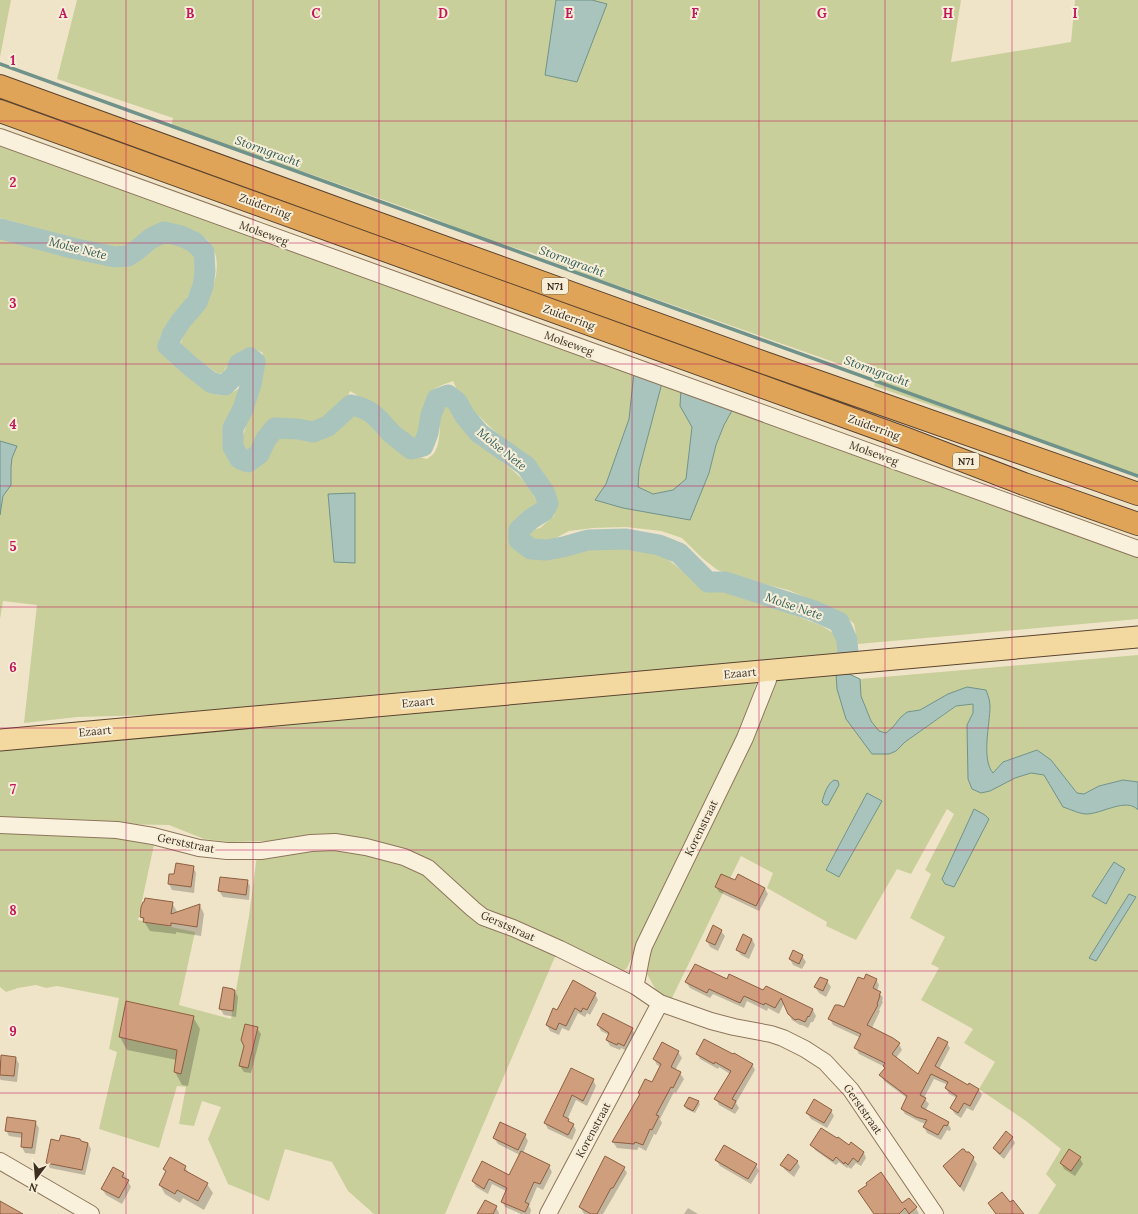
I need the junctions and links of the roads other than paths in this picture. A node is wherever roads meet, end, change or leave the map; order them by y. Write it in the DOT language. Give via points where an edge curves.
graph roads {
  1 [pos="0,86"];
  2 [pos="0,111"];
  3 [pos="0,137"];
  4 [pos="1138,494"];
  5 [pos="1138,524"];
  6 [pos="1138,549"];
  7 [pos="1138,637"];
  8 [pos="768,671"];
  9 [pos="0,740"];
  10 [pos="0,825"];
  11 [pos="634,986"];
  12 [pos="660,1003"];
  13 [pos="0,1160"];
  14 [pos="91,1214"];
  15 [pos="548,1214"];
  16 [pos="935,1214"];
  1 -- 4 [label="highway, Zuiderring / N71" via="808,378"];
  2 -- 5 [label="highway, Zuiderring / N71"];
  3 -- 6 [label="street, Molseweg"];
  7 -- 8 [label="main road, Ezaart"];
  8 -- 9 [label="main road, Ezaart"];
  8 -- 11 [label="street, Korenstraat" via="768,680 745,738 644,946"];
  10 -- 11 [label="street, Gerststraat" via="117,830 199,848 227,851 261,851 323,842 366,847 404,857 428,868 484,917 560,949"];
  11 -- 12 [label="street, Gerststraat"];
  12 -- 15 [label="street, Korenstraat"];
  12 -- 16 [label="street, Gerststraat" via="711,1021 783,1038 825,1062 851,1090"];
  13 -- 14 [label="street"];
}
